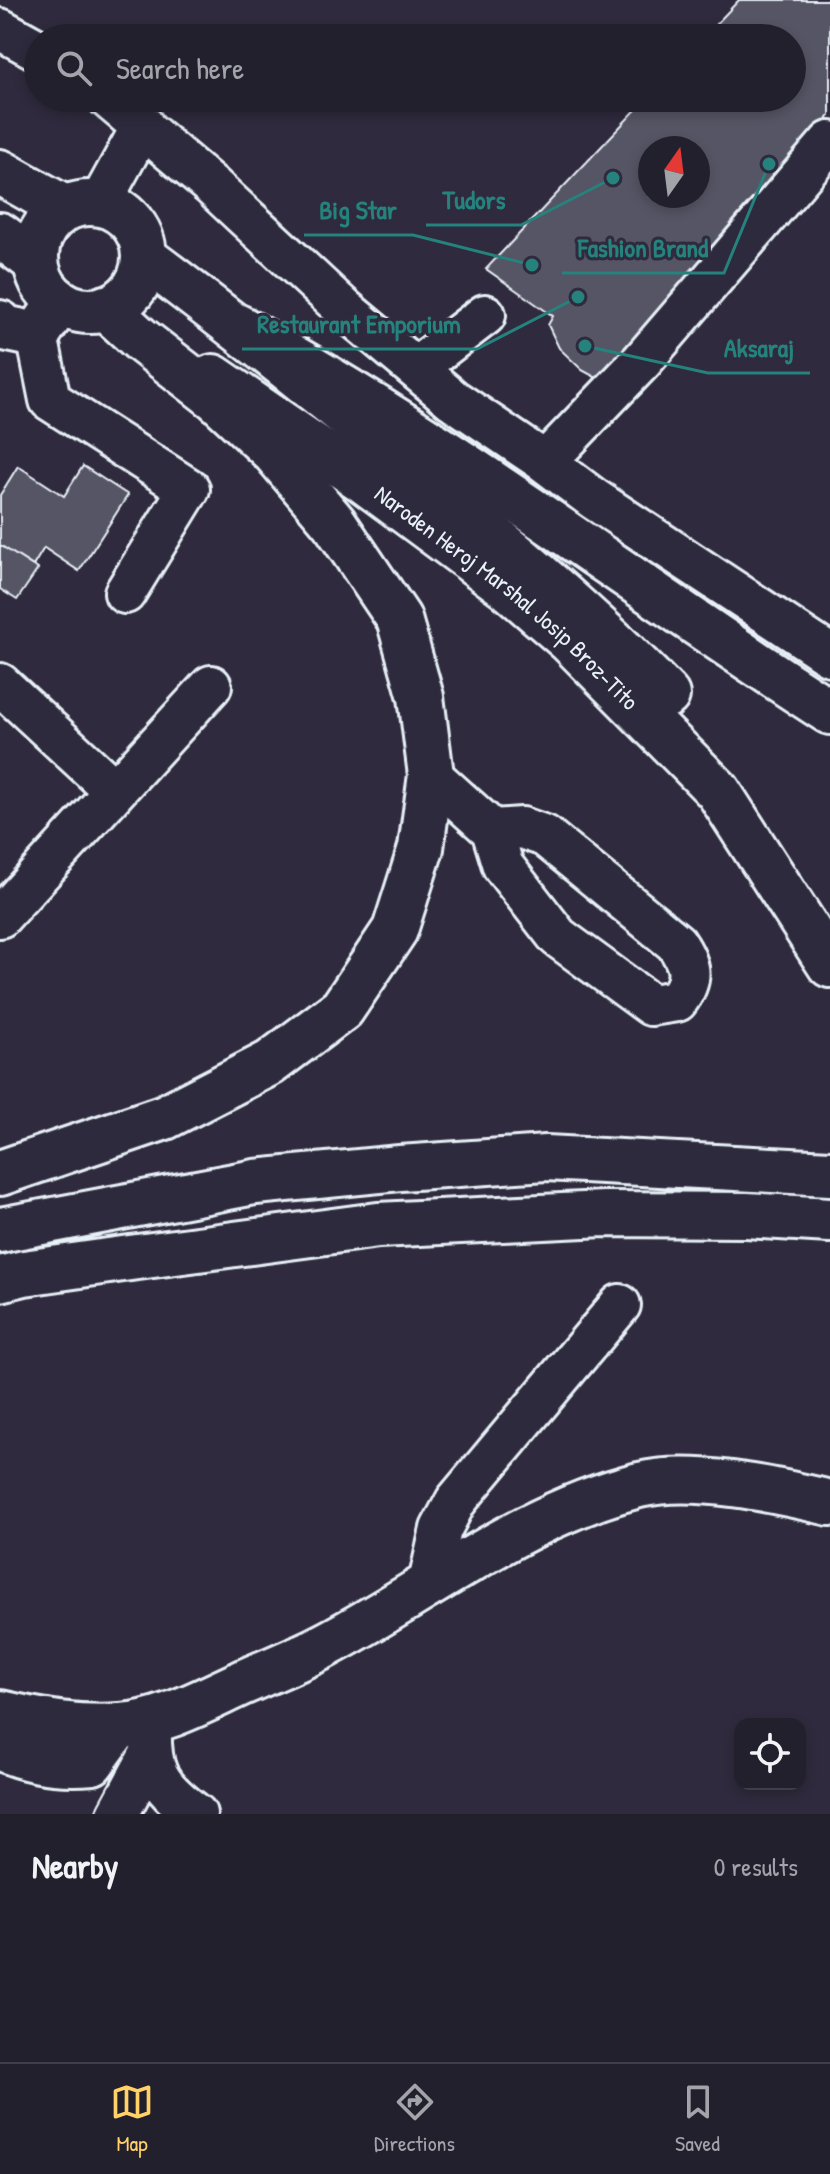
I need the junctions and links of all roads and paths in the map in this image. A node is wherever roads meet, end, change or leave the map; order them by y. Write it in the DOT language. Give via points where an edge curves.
graph roads {
  1 [pos="0,29"];
  2 [pos="24,42"];
  3 [pos="126,112"];
  4 [pos="143,125"];
  5 [pos="830,142"];
  6 [pos="0,172"];
  7 [pos="82,206"];
  8 [pos="0,235"];
  9 [pos="145,258"];
  10 [pos="36,262"];
  11 [pos="106,308"];
  12 [pos="485,315"];
  13 [pos="32,320"];
  14 [pos="238,327"];
  15 [pos="416,368"];
  16 [pos="562,451"];
  17 [pos="125,593"];
  18 [pos="830,655"];
  19 [pos="0,684"];
  20 [pos="211,686"];
  21 [pos="830,712"];
  22 [pos="431,775"];
  23 [pos="115,791"];
  24 [pos="492,830"];
  25 [pos="0,917"];
  26 [pos="830,948"];
  27 [pos="830,965"];
  28 [pos="0,1173"];
  29 [pos="830,1173"];
  30 [pos="830,1220"];
  31 [pos="0,1230"];
  32 [pos="0,1279"];
  33 [pos="620,1305"];
  34 [pos="830,1503"];
  35 [pos="429,1583"];
  36 [pos="0,1713"];
  37 [pos="141,1734"];
  38 [pos="0,1750"];
  39 [pos="118,1814"];
  40 [pos="196,1814"];
  1 -- 2 [label="street"];
  3 -- 4 [label="street"];
  4 -- 7 [label="street"];
  4 -- 15 [label="street"];
  5 -- 16 [label="street"];
  6 -- 7 [label="main road"];
  7 -- 9 [label="main road" via="115,208 128,217"];
  7 -- 10 [label="main road" via="52,218 42,231"];
  8 -- 10 [label="main road"];
  9 -- 11 [label="main road" via="138,284"];
  9 -- 14 [label="main road, Naroden Heroj Marshal Josip Broz-Tito"];
  10 -- 13 [label="main road" via="48,291"];
  11 -- 13 [label="main road, Naroden Heroj Marshal Josip Broz-Tito"];
  11 -- 22 [label="main road" via="275,453 335,524 399,619 421,697"];
  11 -- 27 [label="main road, Naroden Heroj Marshal Josip Broz-Tito" via="363,480 509,588 569,640 718,791"];
  12 -- 15 [label="street"];
  13 -- 17 [label="street" via="50,400 189,489"];
  14 -- 21 [label="main road" via="304,363 502,491"];
  14 -- 26 [label="main road, Naroden Heroj Marshal Josip Broz-Tito" via="615,641 739,780"];
  15 -- 16 [label="street" via="452,399"];
  16 -- 18 [label="street" via="594,499"];
  19 -- 23 [label="street"];
  20 -- 23 [label="street"];
  22 -- 24 [label="street"];
  22 -- 28 [label="main road" via="421,848 395,930 342,1009 270,1063 165,1117"];
  23 -- 25 [label="street"];
  24 -- 24 [label="street" via="503,866 558,937 651,1005 677,1001 687,989 688,962 676,943 545,836 522,828"];
  29 -- 31 [label="main road" via="546,1158 400,1168 255,1182"];
  30 -- 32 [label="main road" via="604,1214 378,1225"];
  33 -- 35 [label="street" via="456,1501 441,1529"];
  34 -- 35 [label="main road" via="705,1481 641,1485 530,1527"];
  35 -- 37 [label="main road" via="321,1647"];
  36 -- 37 [label="main road" via="51,1725"];
  37 -- 38 [label="street" via="93,1764 61,1767"];
  37 -- 39 [label="street"];
  37 -- 40 [label="street" via="156,1775"];
}
